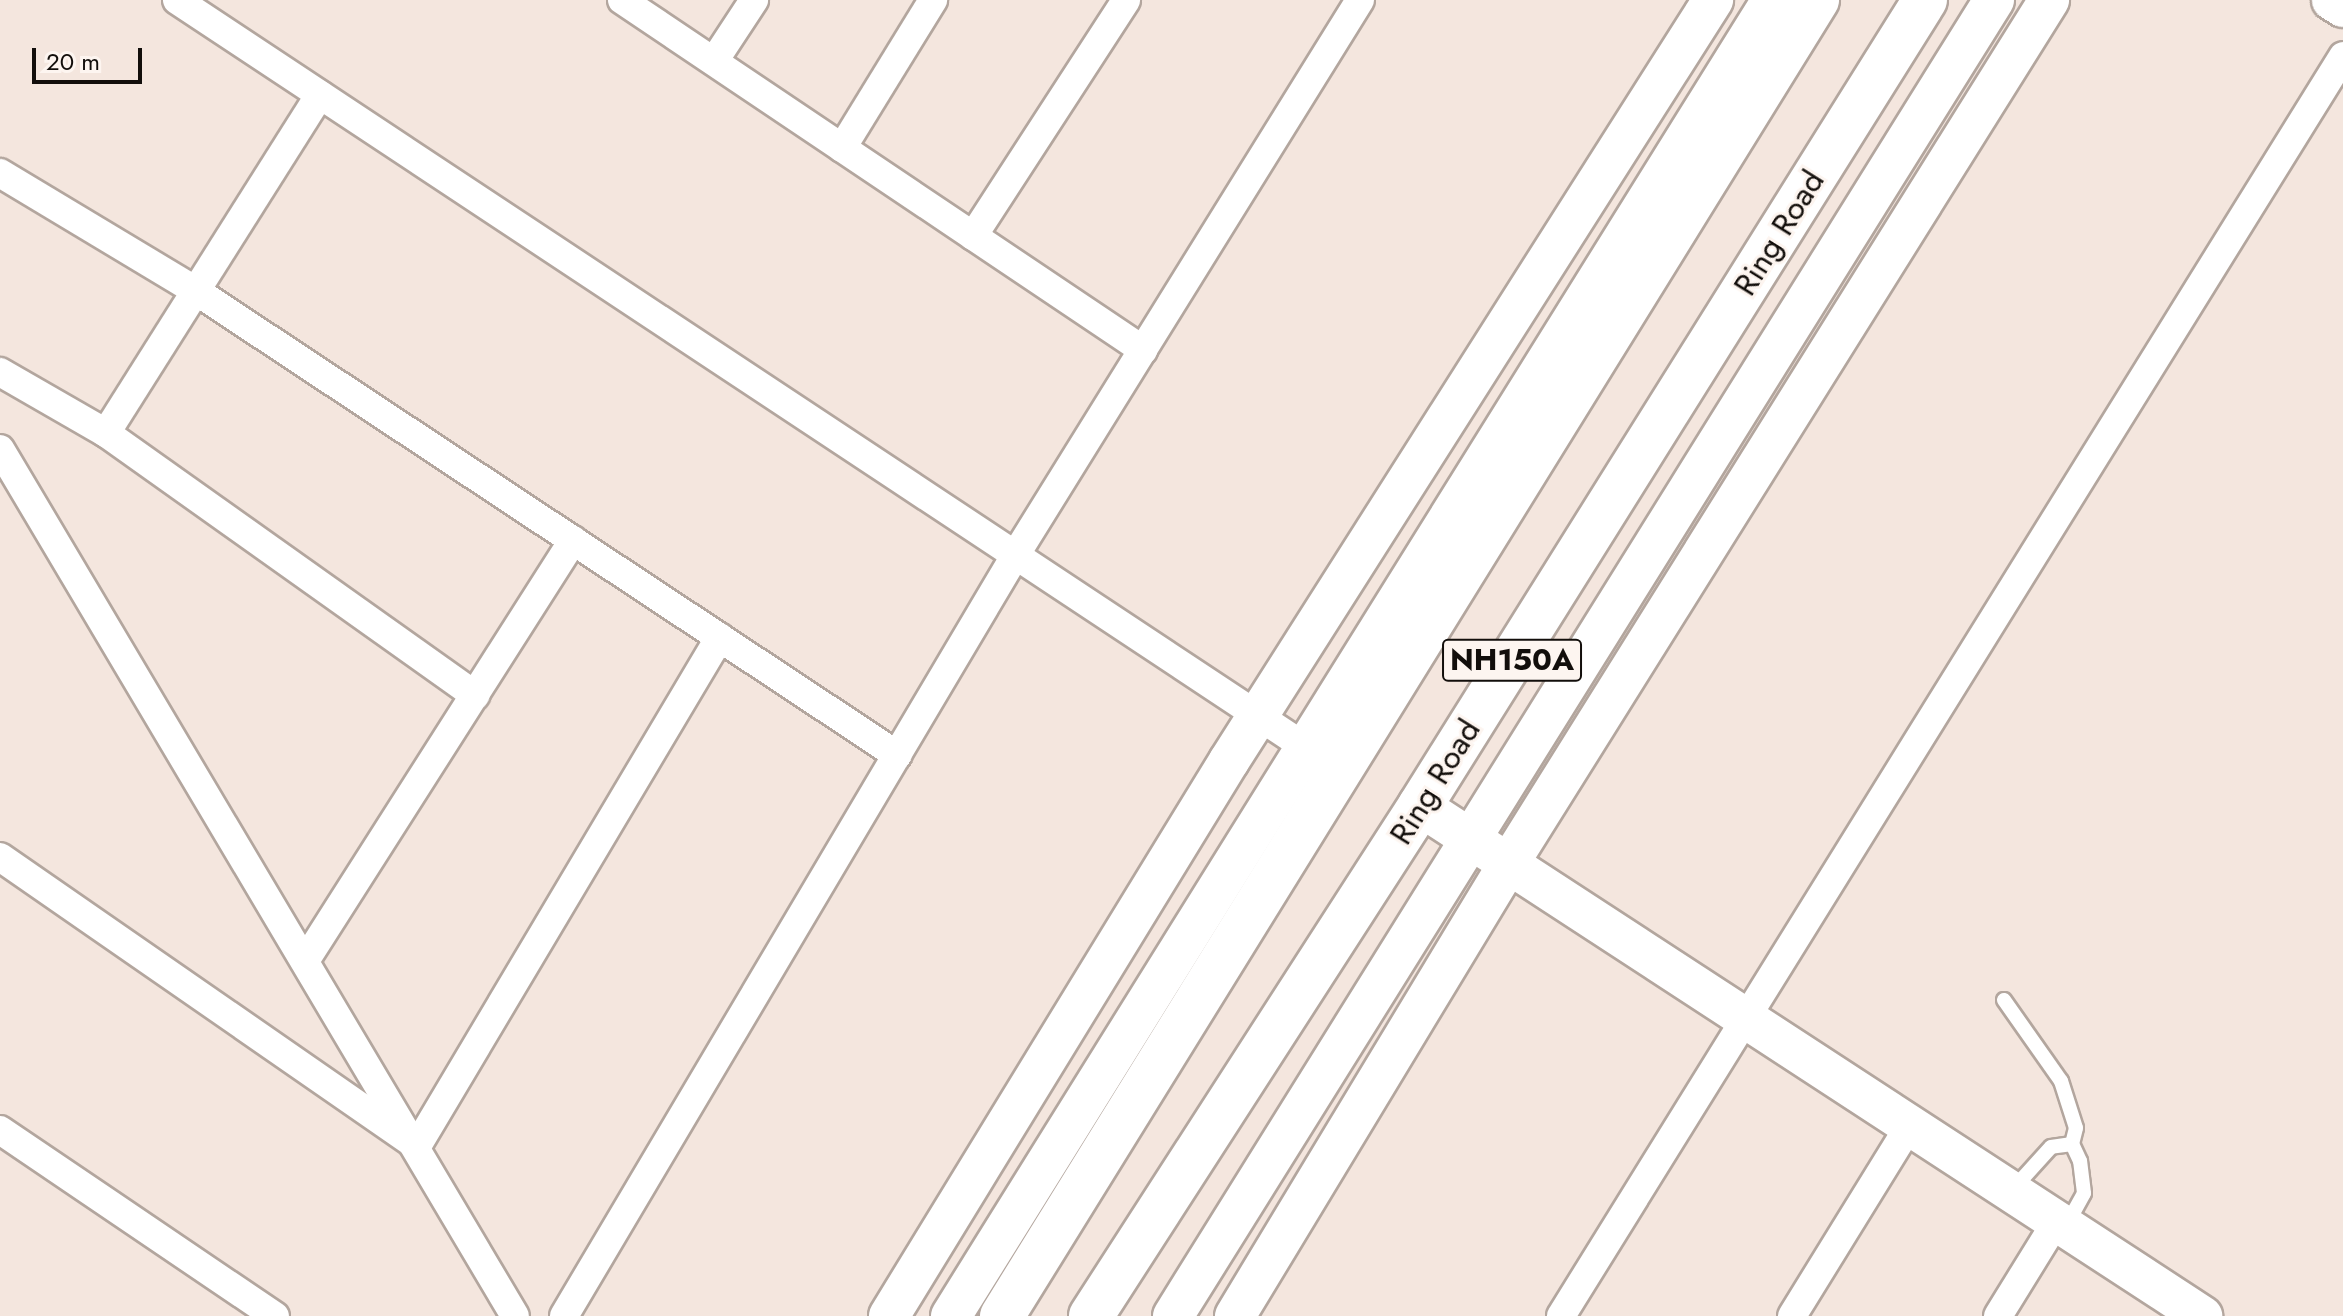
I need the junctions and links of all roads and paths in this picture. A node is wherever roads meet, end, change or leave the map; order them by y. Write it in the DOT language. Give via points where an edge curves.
graph roads {
  1 [pos="622,0"];
  2 [pos="754,0"];
  3 [pos="933,0"];
  4 [pos="1126,0"];
  5 [pos="1360,0"];
  6 [pos="1713,0"];
  7 [pos="1772,0"];
  8 [pos="1817,0"];
  9 [pos="1925,0"];
  10 [pos="1994,0"];
  11 [pos="2049,0"];
  12 [pos="2332,0"];
  13 [pos="191,4"];
  14 [pos="2343,7"];
  15 [pos="2343,56"];
  16 [pos="714,61"];
  17 [pos="320,95"];
  18 [pos="842,148"];
  19 [pos="0,173"];
  20 [pos="973,236"];
  21 [pos="196,291"];
  22 [pos="1143,350"];
  23 [pos="0,372"];
  24 [pos="106,433"];
  25 [pos="0,449"];
  26 [pos="573,540"];
  27 [pos="1016,554"];
  28 [pos="720,637"];
  29 [pos="475,695"];
  30 [pos="1259,714"];
  31 [pos="1305,747"];
  32 [pos="897,755"];
  33 [pos="1420,806"];
  34 [pos="1468,836"];
  35 [pos="0,857"];
  36 [pos="1509,863"];
  37 [pos="305,961"];
  38 [pos="2004,1000"];
  39 [pos="1749,1018"];
  40 [pos="1911,1123"];
  41 [pos="0,1130"];
  42 [pos="2072,1144"];
  43 [pos="417,1146"];
  44 [pos="2013,1189"];
  45 [pos="2063,1222"];
  46 [pos="2193,1314"];
  47 [pos="275,1316"];
  48 [pos="515,1316"];
  49 [pos="564,1316"];
  50 [pos="889,1316"];
  51 [pos="951,1316"];
  52 [pos="1002,1316"];
  53 [pos="1091,1316"];
  54 [pos="1173,1316"];
  55 [pos="1235,1316"];
  56 [pos="1561,1316"];
  57 [pos="1792,1316"];
  58 [pos="1998,1316"];
  1 -- 16 [label="street"];
  2 -- 16 [label="street"];
  3 -- 18 [label="street"];
  4 -- 20 [label="street"];
  5 -- 22 [label="street"];
  6 -- 30 [label="street"];
  7 -- 31 [label="street"];
  8 -- 52 [label="highway, NH150A"];
  9 -- 33 [label="highway, Ring Road / NH150A"];
  10 -- 34 [label="street" via="1829,271"];
  11 -- 36 [label="street"];
  12 -- 14 [label="street"];
  13 -- 17 [label="street"];
  15 -- 39 [label="street"];
  16 -- 18 [label="street"];
  17 -- 21 [label="street"];
  17 -- 27 [label="street"];
  18 -- 20 [label="street"];
  19 -- 21 [label="street"];
  20 -- 22 [label="street"];
  21 -- 24 [label="street"];
  21 -- 26 [label="street"];
  22 -- 27 [label="street"];
  23 -- 24 [label="street"];
  24 -- 29 [label="street"];
  25 -- 37 [label="street"];
  26 -- 28 [label="street"];
  26 -- 29 [label="street"];
  27 -- 30 [label="street"];
  27 -- 32 [label="street"];
  28 -- 32 [label="street"];
  28 -- 43 [label="street"];
  29 -- 37 [label="street"];
  30 -- 31 [label="street"];
  30 -- 50 [label="street"];
  31 -- 51 [label="street"];
  32 -- 49 [label="street"];
  33 -- 34 [label="street"];
  33 -- 53 [label="highway, Ring Road / NH150A"];
  34 -- 36 [label="street"];
  34 -- 54 [label="street"];
  35 -- 43 [label="street"];
  36 -- 39 [label="street"];
  36 -- 55 [label="street"];
  37 -- 43 [label="street"];
  38 -- 42 [label="lane" via="2061,1081 2073,1108"];
  39 -- 40 [label="street"];
  39 -- 56 [label="street"];
  40 -- 44 [label="street"];
  40 -- 57 [label="street"];
  41 -- 47 [label="street"];
  42 -- 44 [label="lane" via="2051,1147"];
  42 -- 45 [label="lane" via="2084,1193"];
  43 -- 48 [label="street"];
  44 -- 45 [label="street"];
  45 -- 46 [label="street"];
  45 -- 58 [label="street"];
}
